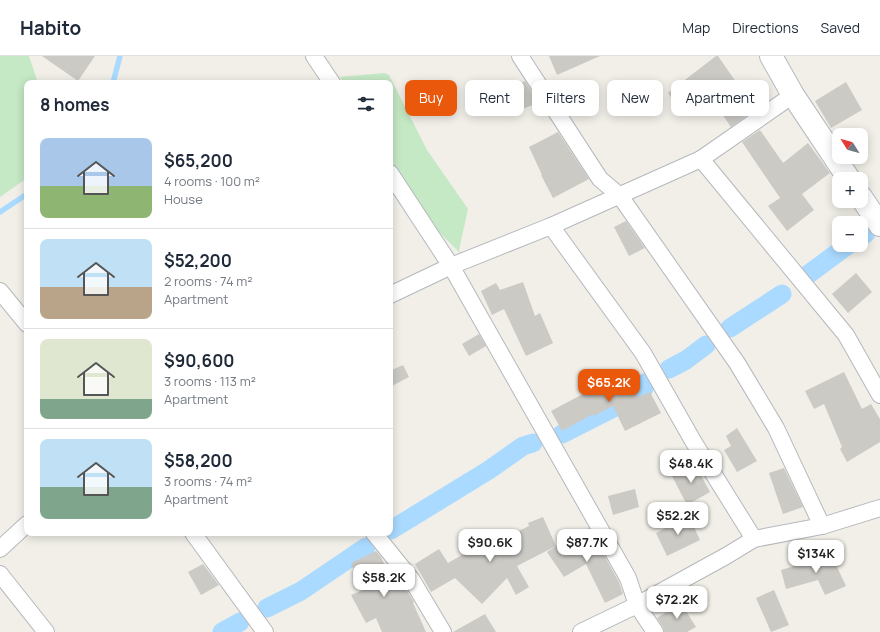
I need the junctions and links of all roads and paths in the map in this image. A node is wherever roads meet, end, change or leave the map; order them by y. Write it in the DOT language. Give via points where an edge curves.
graph roads {
  1 [pos="314,56"];
  2 [pos="520,56"];
  3 [pos="771,56"];
  4 [pos="330,80"];
  5 [pos="793,95"];
  6 [pos="701,159"];
  7 [pos="844,172"];
  8 [pos="393,178"];
  9 [pos="620,196"];
  10 [pos="868,207"];
  11 [pos="880,225"];
  12 [pos="551,226"];
  13 [pos="451,266"];
  14 [pos="0,291"];
  15 [pos="393,294"];
  16 [pos="24,320"];
  17 [pos="880,395"];
  18 [pos="880,508"];
  19 [pos="822,526"];
  20 [pos="24,527"];
  21 [pos="195,536"];
  22 [pos="376,536"];
  23 [pos="754,539"];
  24 [pos="0,549"];
  25 [pos="0,574"];
  26 [pos="637,605"];
  27 [pos="46,632"];
  28 [pos="265,632"];
  29 [pos="443,632"];
  30 [pos="581,632"];
  31 [pos="655,632"];
  1 -- 4 [label="street"];
  2 -- 9 [label="street" via="600,179"];
  3 -- 5 [label="street"];
  5 -- 6 [label="street"];
  5 -- 7 [label="street"];
  6 -- 9 [label="street"];
  6 -- 17 [label="street" via="846,335"];
  8 -- 13 [label="street"];
  9 -- 12 [label="street"];
  9 -- 19 [label="street" via="737,363 776,428"];
  10 -- 11 [label="street"];
  12 -- 13 [label="street"];
  12 -- 23 [label="street" via="643,354"];
  13 -- 15 [label="street"];
  13 -- 26 [label="street" via="628,578"];
  14 -- 16 [label="street"];
  18 -- 19 [label="street"];
  19 -- 23 [label="street"];
  20 -- 24 [label="street"];
  21 -- 28 [label="street"];
  22 -- 29 [label="street" via="412,580"];
  23 -- 26 [label="street"];
  25 -- 27 [label="street"];
  26 -- 30 [label="street"];
  26 -- 31 [label="street"];
}
